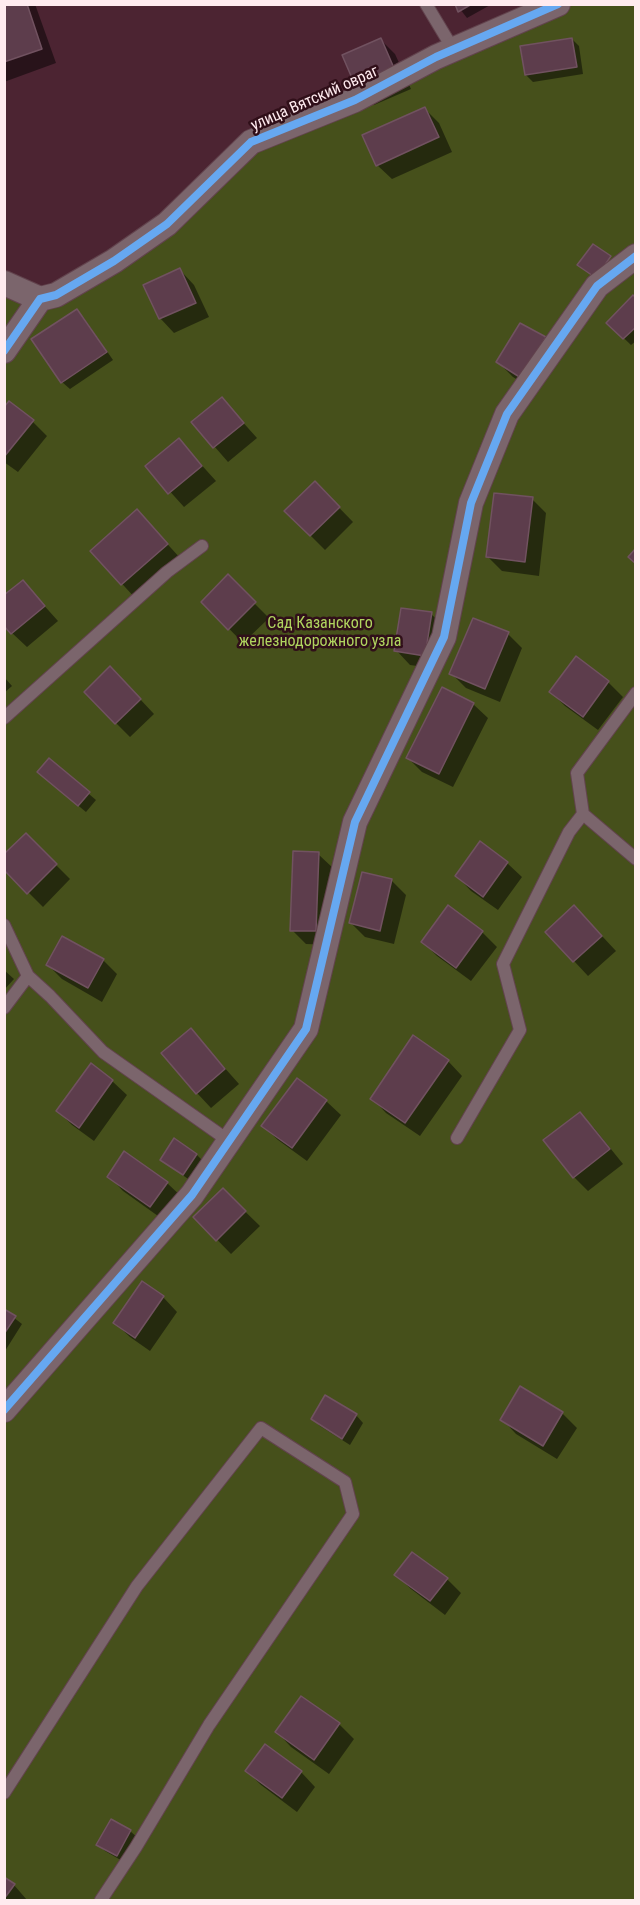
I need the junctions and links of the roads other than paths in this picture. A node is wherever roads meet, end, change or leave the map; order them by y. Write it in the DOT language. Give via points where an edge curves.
graph roads {
  1 [pos="426,4"];
  2 [pos="558,4"];
  3 [pos="453,49"];
  4 [pos="636,256"];
  5 [pos="4,283"];
  6 [pos="40,299"];
  7 [pos="4,351"];
  8 [pos="201,546"];
  9 [pos="636,693"];
  10 [pos="4,718"];
  11 [pos="583,814"];
  12 [pos="636,859"];
  13 [pos="4,925"];
  14 [pos="28,976"];
  15 [pos="4,1008"];
  16 [pos="457,1138"];
  17 [pos="229,1141"];
  18 [pos="4,1410"];
  19 [pos="4,1793"];
  20 [pos="101,1900"];
  1 -- 3 [label="lane"];
  2 -- 3 [label="street, улица Вятский овраг"];
  3 -- 6 [label="street, улица Вятский овраг" via="355,100 251,142 167,224 114,261 56,295"];
  4 -- 17 [label="street" via="597,285 507,414 471,503 444,638 355,822 306,1029"];
  5 -- 6 [label="street"];
  6 -- 7 [label="street"];
  8 -- 10 [label="lane"];
  9 -- 11 [label="lane" via="577,773"];
  11 -- 12 [label="lane"];
  11 -- 16 [label="lane" via="569,832 503,964 520,1030"];
  13 -- 14 [label="lane"];
  14 -- 15 [label="lane"];
  14 -- 17 [label="lane" via="103,1052"];
  17 -- 18 [label="street" via="192,1195"];
  19 -- 20 [label="lane" via="137,1586 261,1428 345,1482 353,1515 209,1725"];
}
